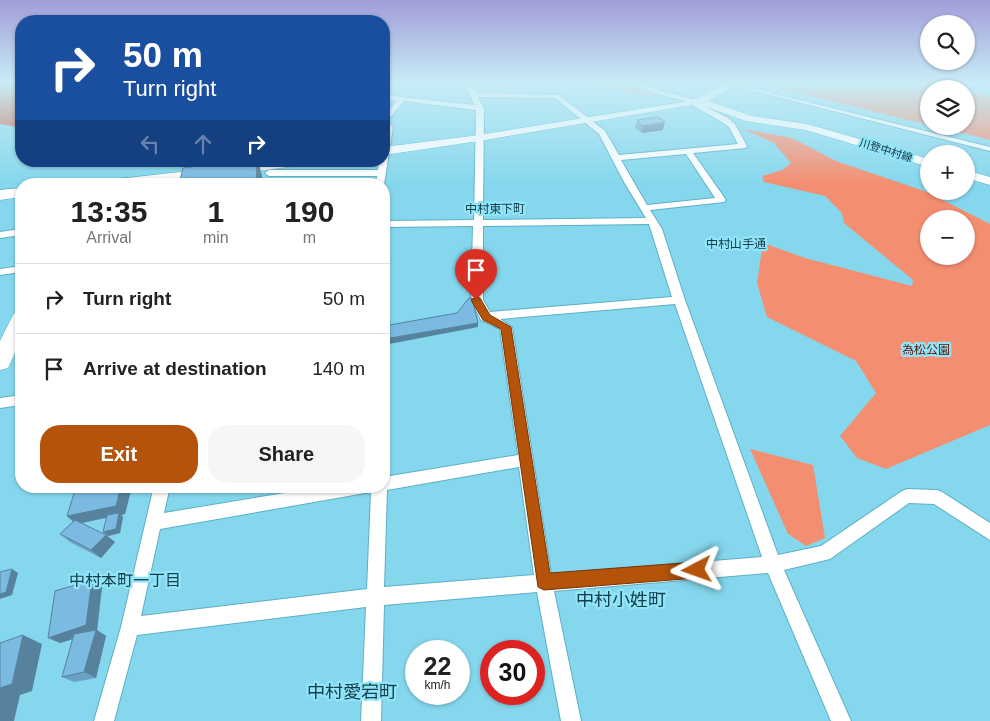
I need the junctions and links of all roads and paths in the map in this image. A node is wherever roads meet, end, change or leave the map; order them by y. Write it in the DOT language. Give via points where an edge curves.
graph roads {
  1 [pos="480,117"];
  2 [pos="583,117"];
  3 [pos="607,117"];
  4 [pos="720,117"];
  5 [pos="743,117"];
  6 [pos="864,117"];
  7 [pos="587,120"];
  8 [pos="479,138"];
  9 [pos="390,149"];
  10 [pos="990,149"];
  11 [pos="689,152"];
  12 [pos="618,158"];
  13 [pos="920,160"];
  14 [pos="280,167"];
  15 [pos="383,167"];
  16 [pos="268,170"];
  17 [pos="382,173"];
  18 [pos="975,177"];
  19 [pos="177,178"];
  20 [pos="268,178"];
  21 [pos="381,178"];
  22 [pos="990,181"];
  23 [pos="15,194"];
  24 [pos="0,195"];
  25 [pos="643,208"];
  26 [pos="653,221"];
  27 [pos="477,223"];
  28 [pos="390,224"];
  29 [pos="15,233"];
  30 [pos="0,235"];
  31 [pos="15,270"];
  32 [pos="0,272"];
  33 [pos="679,300"];
  34 [pos="481,319"];
  35 [pos="15,331"];
  36 [pos="0,362"];
  37 [pos="15,401"];
  38 [pos="0,404"];
  39 [pos="525,460"];
  40 [pos="390,483"];
  41 [pos="161,493"];
  42 [pos="328,493"];
  43 [pos="379,493"];
  44 [pos="155,522"];
  45 [pos="990,532"];
  46 [pos="773,564"];
  47 [pos="544,582"];
  48 [pos="375,597"];
  49 [pos="130,627"];
  50 [pos="104,721"];
  51 [pos="371,721"];
  52 [pos="570,721"];
  53 [pos="841,721"];
  1 -- 8 [label="street"];
  2 -- 7 [label="street"];
  3 -- 7 [label="main road"];
  4 -- 11 [label="street" via="732,126 743,144 740,148"];
  5 -- 13 [label="main road, 川登中村線" via="807,128"];
  6 -- 10 [label="street"];
  7 -- 8 [label="main road"];
  7 -- 12 [label="street" via="602,133"];
  8 -- 9 [label="main road"];
  8 -- 27 [label="street"];
  11 -- 12 [label="street"];
  11 -- 25 [label="street" via="721,200"];
  12 -- 25 [label="street"];
  14 -- 16 [label="main road"];
  15 -- 17 [label="street"];
  16 -- 17 [label="street"];
  16 -- 19 [label="main road"];
  16 -- 20 [label="street"];
  17 -- 21 [label="street"];
  18 -- 22 [label="main road"];
  23 -- 24 [label="highway"];
  25 -- 26 [label="street"];
  26 -- 27 [label="street"];
  26 -- 33 [label="street"];
  27 -- 28 [label="street"];
  27 -- 34 [label="street" via="476,300"];
  29 -- 30 [label="street"];
  31 -- 32 [label="street"];
  33 -- 34 [label="street"];
  33 -- 46 [label="street"];
  34 -- 39 [label="street" via="506,327"];
  35 -- 36 [label="highway"];
  37 -- 38 [label="street"];
  39 -- 40 [label="street"];
  39 -- 47 [label="street"];
  41 -- 44 [label="street"];
  42 -- 44 [label="street"];
  43 -- 48 [label="street"];
  44 -- 49 [label="street"];
  45 -- 46 [label="street" via="937,497 907,496 824,553"];
  46 -- 47 [label="street"];
  46 -- 53 [label="street"];
  47 -- 48 [label="street"];
  47 -- 52 [label="street"];
  48 -- 49 [label="street"];
  48 -- 51 [label="street"];
  49 -- 50 [label="street"];
}
